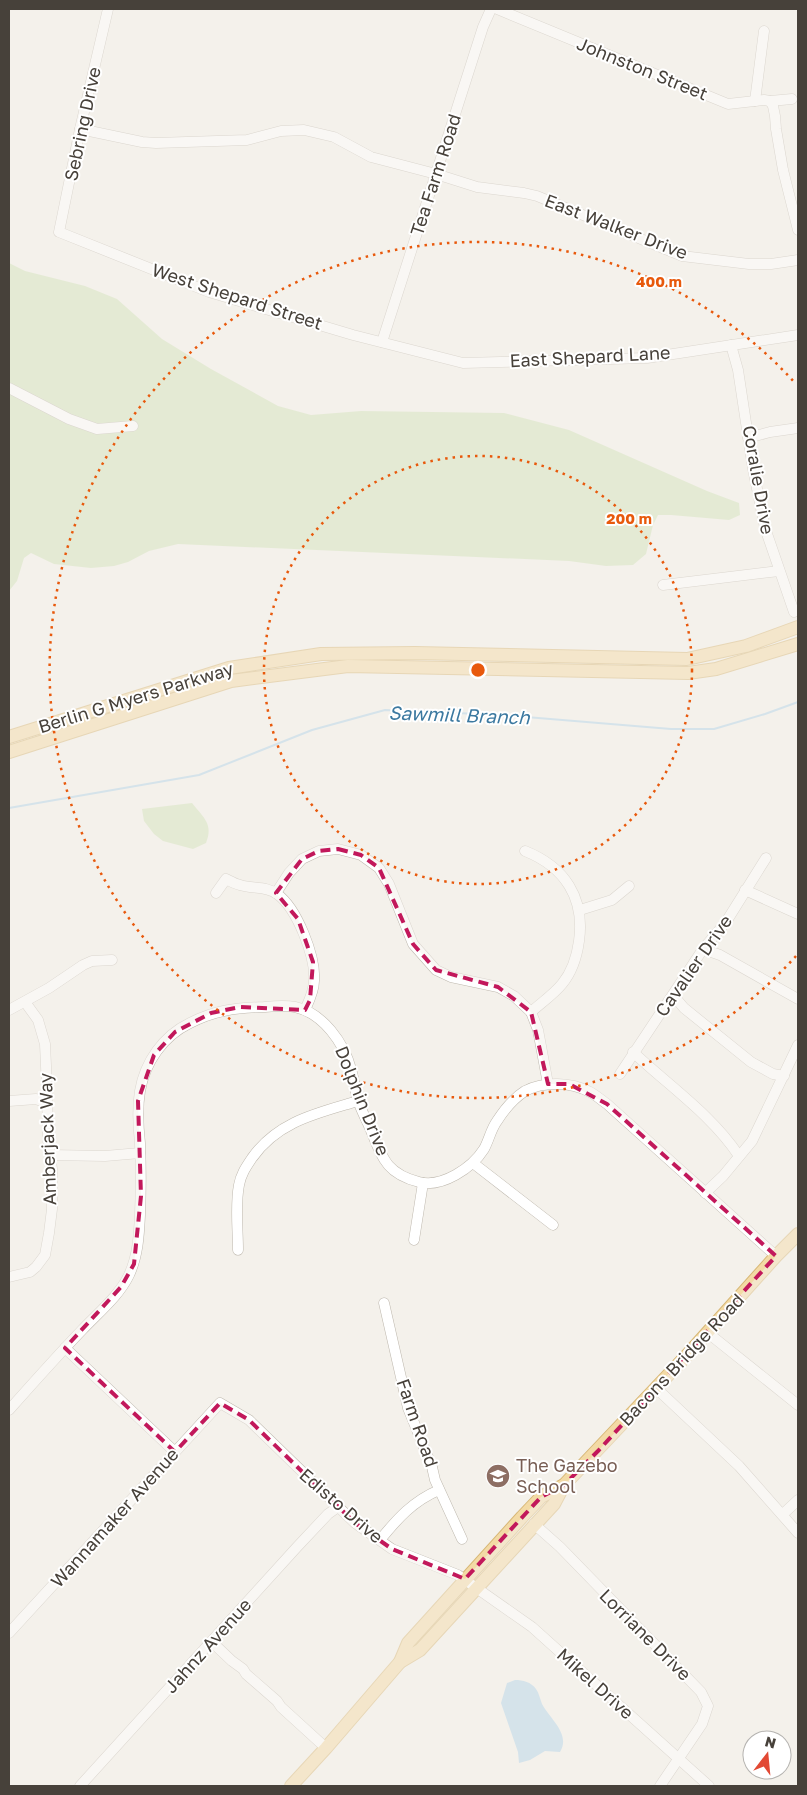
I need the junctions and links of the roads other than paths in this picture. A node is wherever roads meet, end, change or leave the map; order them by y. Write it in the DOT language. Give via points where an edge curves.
graph roads {
  1 [pos="108,9"];
  2 [pos="491,9"];
  3 [pos="497,9"];
  4 [pos="764,31"];
  5 [pos="792,99"];
  6 [pos="755,101"];
  7 [pos="770,101"];
  8 [pos="80,129"];
  9 [pos="436,174"];
  10 [pos="798,230"];
  11 [pos="66,234"];
  12 [pos="798,260"];
  13 [pos="798,335"];
  14 [pos="382,342"];
  15 [pos="731,345"];
  16 [pos="9,388"];
  17 [pos="133,426"];
  18 [pos="798,428"];
  19 [pos="748,438"];
  20 [pos="778,570"];
  21 [pos="663,586"];
  22 [pos="794,612"];
  23 [pos="798,628"];
  24 [pos="798,644"];
  25 [pos="687,659"];
  26 [pos="688,673"];
  27 [pos="9,737"];
  28 [pos="9,752"];
  29 [pos="525,851"];
  30 [pos="766,858"];
  31 [pos="629,886"];
  32 [pos="745,890"];
  33 [pos="216,893"];
  34 [pos="276,893"];
  35 [pos="580,910"];
  36 [pos="798,914"];
  37 [pos="703,949"];
  38 [pos="112,960"];
  39 [pos="673,995"];
  40 [pos="798,999"];
  41 [pos="25,1002"];
  42 [pos="9,1010"];
  43 [pos="305,1010"];
  44 [pos="531,1012"];
  45 [pos="798,1045"];
  46 [pos="633,1052"];
  47 [pos="620,1074"];
  48 [pos="784,1076"];
  49 [pos="548,1084"];
  50 [pos="9,1101"];
  51 [pos="358,1101"];
  52 [pos="47,1103"];
  53 [pos="140,1153"];
  54 [pos="50,1155"];
  55 [pos="739,1156"];
  56 [pos="473,1164"];
  57 [pos="423,1183"];
  58 [pos="705,1193"];
  59 [pos="553,1225"];
  60 [pos="798,1234"];
  61 [pos="414,1240"];
  62 [pos="238,1250"];
  63 [pos="776,1256"];
  64 [pos="9,1277"];
  65 [pos="384,1303"];
  66 [pos="708,1332"];
  67 [pos="65,1348"];
  68 [pos="656,1388"];
  69 [pos="220,1403"];
  70 [pos="798,1405"];
  71 [pos="9,1410"];
  72 [pos="175,1452"];
  73 [pos="564,1485"];
  74 [pos="439,1490"];
  75 [pos="798,1500"];
  76 [pos="338,1507"];
  77 [pos="783,1514"];
  78 [pos="534,1524"];
  79 [pos="798,1533"];
  80 [pos="462,1539"];
  81 [pos="380,1540"];
  82 [pos="465,1579"];
  83 [pos="476,1588"];
  84 [pos="9,1633"];
  85 [pos="212,1642"];
  86 [pos="400,1662"];
  87 [pos="326,1748"];
  88 [pos="678,1758"];
  89 [pos="80,1786"];
  90 [pos="291,1786"];
  91 [pos="660,1786"];
  92 [pos="709,1786"];
  1 -- 8 [label="street, Sebring Drive"];
  2 -- 9 [label="street, Tea Farm Road"];
  3 -- 6 [label="street, Johnston Street" via="728,104"];
  4 -- 6 [label="street"];
  5 -- 7 [label="street, Johnston Street"];
  6 -- 7 [label="street, Johnston Street"];
  7 -- 10 [label="street" via="776,116 783,170"];
  8 -- 9 [label="street, East Walker Drive" via="156,143 247,140 280,131 304,130 334,137 371,157"];
  8 -- 11 [label="street, Sebring Drive" via="60,232"];
  9 -- 12 [label="street, East Walker Drive" via="477,187 537,196 682,256 749,264"];
  9 -- 14 [label="street, Tea Farm Road"];
  11 -- 14 [label="street, West Shepard Street" via="209,292"];
  13 -- 15 [label="street, East Shepard Lane"];
  14 -- 15 [label="street, East Shepard Lane" via="463,363 647,358"];
  15 -- 19 [label="street, Coralie Drive"];
  16 -- 17 [label="street" via="69,419 98,429"];
  18 -- 19 [label="street"];
  19 -- 20 [label="street, Coralie Drive" via="764,528"];
  20 -- 21 [label="street"];
  20 -- 22 [label="street, Coralie Drive"];
  23 -- 25 [label="main road, Berlin G Myers Parkway" via="746,646"];
  24 -- 26 [label="main road, Berlin G Myers Parkway" via="716,669"];
  25 -- 26 [label="main road"];
  25 -- 27 [label="main road, Berlin G Myers Parkway" via="321,654 229,668"];
  26 -- 28 [label="main road, Berlin G Myers Parkway" via="348,666 232,681"];
  29 -- 35 [label="street" via="556,869 572,890"];
  30 -- 32 [label="street, Cavalier Drive"];
  31 -- 35 [label="street" via="612,900"];
  32 -- 36 [label="street"];
  32 -- 37 [label="street, Cavalier Drive" via="726,922"];
  33 -- 34 [label="street" via="226,879 241,886"];
  34 -- 43 [label="street" via="298,919 313,962 314,981"];
  34 -- 44 [label="street" via="302,859 319,851 338,849 361,855 379,868 389,884 413,944 436,970 451,977 498,988 514,996"];
  35 -- 44 [label="street" via="581,928 572,969 562,984"];
  37 -- 39 [label="street, Cavalier Drive"];
  37 -- 40 [label="street" via="720,955"];
  38 -- 41 [label="street" via="92,960"];
  39 -- 46 [label="street, Cavalier Drive"];
  39 -- 48 [label="street" via="684,1008 751,1062"];
  41 -- 42 [label="street"];
  41 -- 52 [label="street, Amberjack Way" via="38,1020 45,1044"];
  43 -- 51 [label="street, Dolphin Drive" via="332,1032 344,1050"];
  43 -- 53 [label="street, Dolphin Drive" via="286,1006 225,1010 207,1014 174,1032 154,1055 143,1080 138,1108"];
  44 -- 49 [label="street" via="538,1030"];
  45 -- 48 [label="street"];
  46 -- 47 [label="street, Cavalier Drive"];
  46 -- 55 [label="street" via="705,1117"];
  48 -- 55 [label="street" via="758,1132"];
  49 -- 56 [label="street" via="526,1091 508,1106 494,1124 485,1148"];
  49 -- 58 [label="street" via="569,1084 590,1091"];
  50 -- 52 [label="street" via="36,1099"];
  51 -- 57 [label="street, Dolphin Drive" via="380,1155 404,1178"];
  51 -- 62 [label="street" via="291,1124 275,1133 258,1150 242,1172 238,1187"];
  52 -- 54 [label="street, Amberjack Way"];
  53 -- 54 [label="street"];
  53 -- 67 [label="street, Dolphin Drive" via="141,1196 134,1264 121,1287"];
  54 -- 64 [label="street, Amberjack Way" via="52,1209 45,1255 30,1272"];
  55 -- 58 [label="street"];
  56 -- 57 [label="street" via="458,1174"];
  56 -- 59 [label="street"];
  57 -- 61 [label="street"];
  58 -- 63 [label="street"];
  60 -- 63 [label="main road, Bacons Bridge Road"];
  63 -- 66 [label="main road, Bacons Bridge Road"];
  65 -- 74 [label="street, Farm Road" via="408,1408"];
  66 -- 68 [label="main road, Bacons Bridge Road"];
  66 -- 70 [label="street"];
  67 -- 71 [label="street, Dolphin Drive"];
  67 -- 72 [label="street"];
  68 -- 73 [label="main road, Bacons Bridge Road"];
  68 -- 77 [label="street" via="723,1450"];
  69 -- 72 [label="street, Wannamaker Avenue"];
  69 -- 76 [label="street, Edisto Drive" via="249,1420"];
  72 -- 84 [label="street, Wannamaker Avenue"];
  73 -- 78 [label="main road, Bacons Bridge Road" via="554,1504"];
  73 -- 82 [label="main road, Bacons Bridge Road" via="541,1497"];
  74 -- 80 [label="street, Farm Road"];
  74 -- 81 [label="street" via="398,1517"];
  75 -- 77 [label="street"];
  76 -- 81 [label="street, Edisto Drive"];
  76 -- 85 [label="street, Jahnz Avenue" via="297,1547"];
  77 -- 79 [label="street"];
  78 -- 83 [label="main road, Bacons Bridge Road"];
  78 -- 88 [label="street, Lorriane Drive" via="705,1697 706,1715"];
  81 -- 82 [label="street, Edisto Drive" via="392,1549"];
  82 -- 83 [label="street, Edisto Drive"];
  82 -- 86 [label="main road, Bacons Bridge Road" via="408,1643"];
  83 -- 86 [label="main road, Bacons Bridge Road" via="420,1650"];
  83 -- 88 [label="street, Mikel Drive" via="532,1627"];
  85 -- 87 [label="street"];
  85 -- 89 [label="street, Jahnz Avenue"];
  86 -- 87 [label="main road, Bacons Bridge Road"];
  87 -- 90 [label="main road, Bacons Bridge Road"];
  88 -- 91 [label="street, Lorriane Drive"];
  88 -- 92 [label="street, Mikel Drive"];
}
